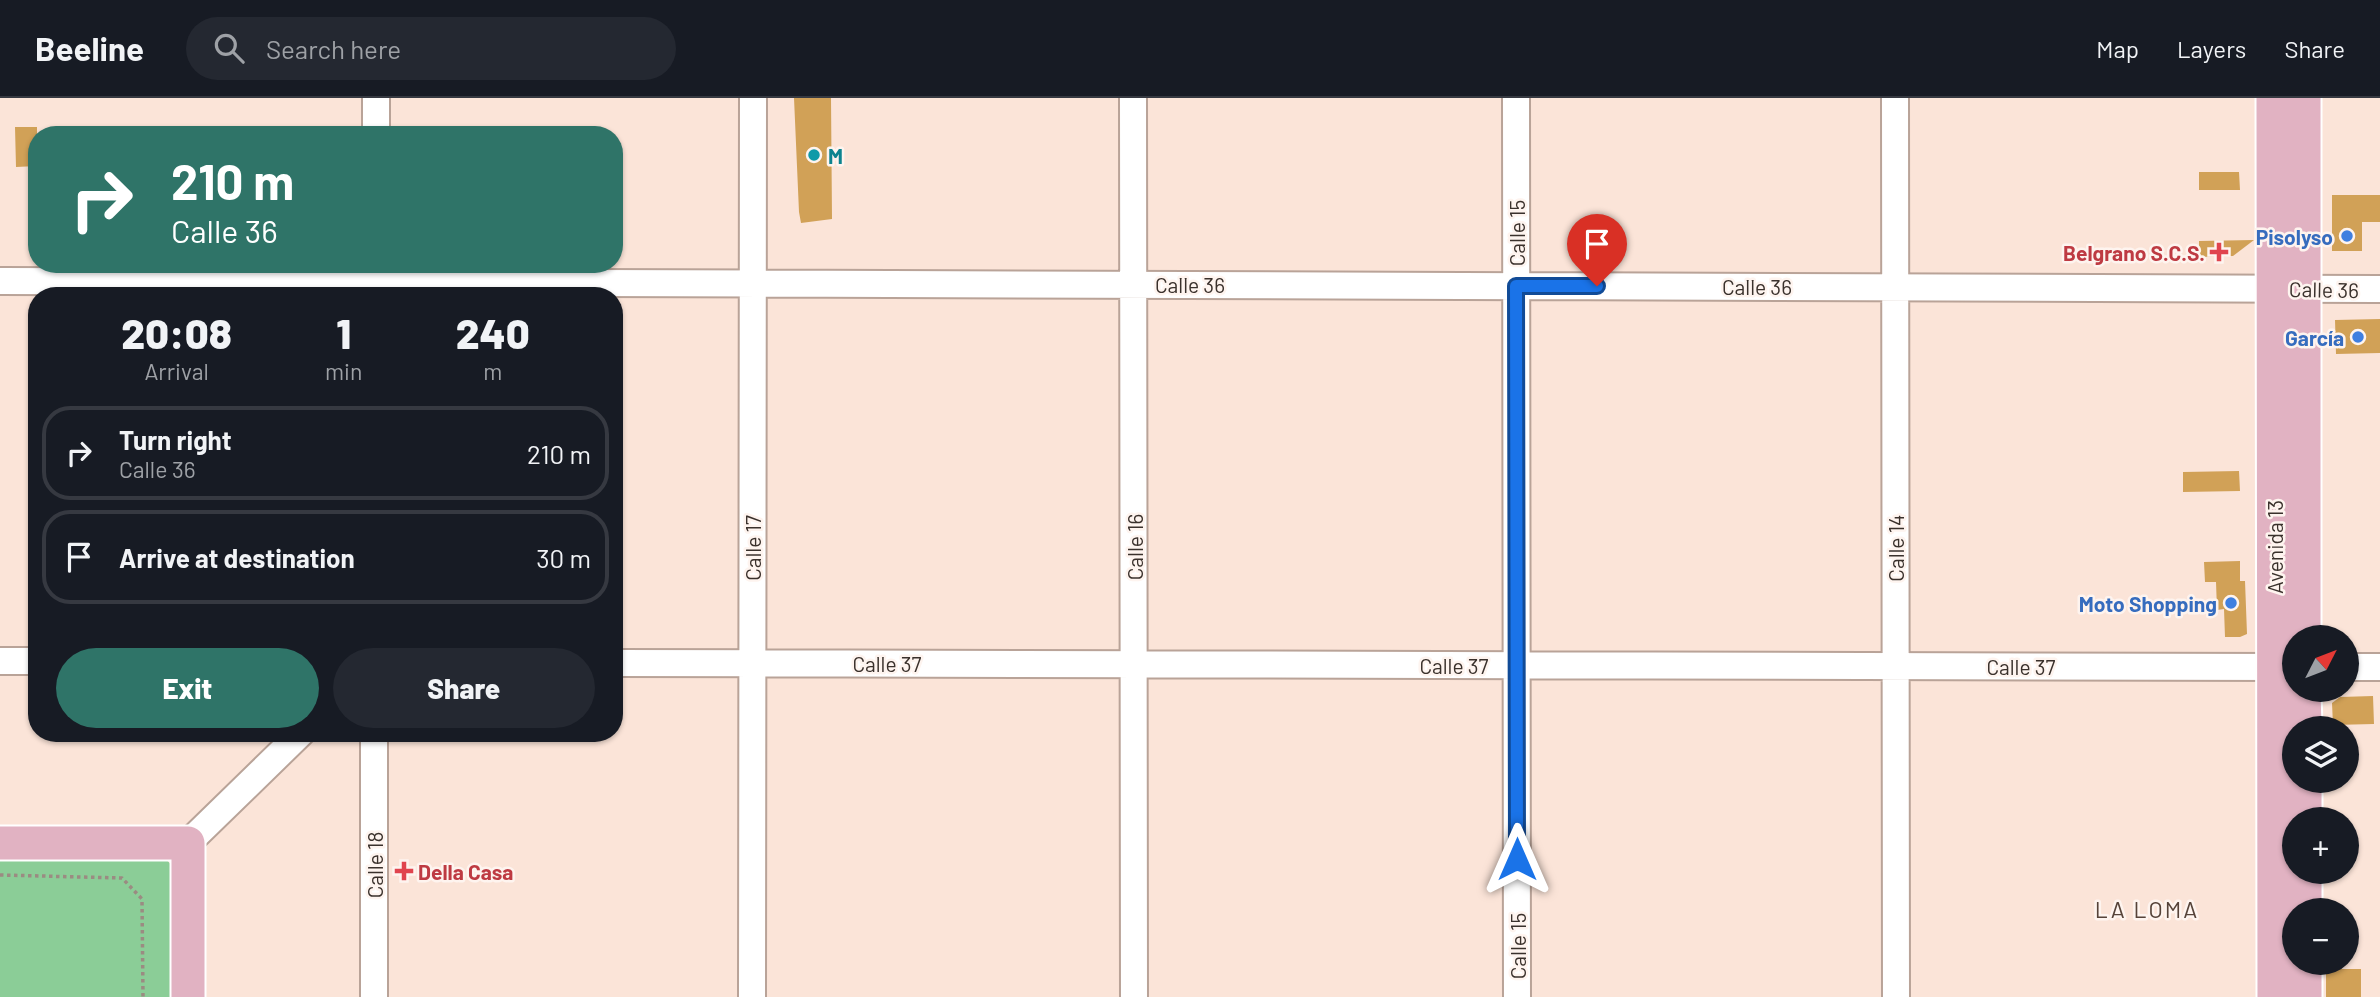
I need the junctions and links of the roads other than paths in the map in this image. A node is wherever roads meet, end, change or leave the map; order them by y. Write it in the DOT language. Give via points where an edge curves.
graph roads {
  1 [pos="376,98"];
  2 [pos="753,98"];
  3 [pos="1133,98"];
  4 [pos="1516,98"];
  5 [pos="1895,98"];
  6 [pos="2273,98"];
  7 [pos="2304,98"];
  8 [pos="376,126"];
  9 [pos="0,281"];
  10 [pos="375,281"];
  11 [pos="752,283"];
  12 [pos="1133,284"];
  13 [pos="1516,286"];
  14 [pos="1895,287"];
  15 [pos="2289,289"];
  16 [pos="2380,289"];
  17 [pos="2285,625"];
  18 [pos="2303,625"];
  19 [pos="0,661"];
  20 [pos="28,661"];
  21 [pos="623,663"];
  22 [pos="752,663"];
  23 [pos="1134,664"];
  24 [pos="1517,665"];
  25 [pos="1895,666"];
  26 [pos="2282,667"];
  27 [pos="2359,667"];
  28 [pos="2380,667"];
  29 [pos="2283,702"];
  30 [pos="292,742"];
  31 [pos="374,742"];
  32 [pos="0,843"];
  33 [pos="188,843"];
  34 [pos="2305,975"];
  35 [pos="188,997"];
  36 [pos="374,997"];
  37 [pos="751,997"];
  38 [pos="1134,997"];
  39 [pos="1517,997"];
  40 [pos="1896,997"];
  41 [pos="2274,997"];
  42 [pos="2305,997"];
  1 -- 8 [label="street"];
  2 -- 11 [label="street, Calle 17"];
  3 -- 12 [label="street, Calle 16"];
  4 -- 13 [label="street, Calle 15"];
  5 -- 14 [label="street, Calle 14"];
  6 -- 15 [label="main road, Avenida 13"];
  7 -- 15 [label="main road, Avenida 13"];
  9 -- 10 [label="street, Calle 36"];
  10 -- 11 [label="street, Calle 36"];
  11 -- 12 [label="street, Calle 36"];
  11 -- 22 [label="street, Calle 17"];
  12 -- 13 [label="street, Calle 36"];
  12 -- 23 [label="street, Calle 16"];
  13 -- 14 [label="street, Calle 36"];
  13 -- 24 [label="street, Calle 15"];
  14 -- 15 [label="street, Calle 36"];
  14 -- 25 [label="street, Calle 14"];
  15 -- 16 [label="street, Calle 36"];
  15 -- 17 [label="main road, Avenida 13"];
  15 -- 18 [label="main road, Avenida 13"];
  19 -- 20 [label="street"];
  21 -- 22 [label="street, Calle 37"];
  22 -- 23 [label="street, Calle 37"];
  22 -- 37 [label="street, Calle 17"];
  23 -- 24 [label="street, Calle 37"];
  23 -- 38 [label="street, Calle 16"];
  24 -- 25 [label="street, Calle 37"];
  24 -- 39 [label="street, Calle 15"];
  25 -- 26 [label="street, Calle 37"];
  25 -- 40 [label="street, Calle 14"];
  27 -- 28 [label="street"];
  29 -- 41 [label="main road, Avenida 13"];
  30 -- 33 [label="street"];
  31 -- 36 [label="street, Calle 18"];
  32 -- 33 [label="main road"];
  33 -- 35 [label="main road"];
  34 -- 42 [label="main road"];
}
